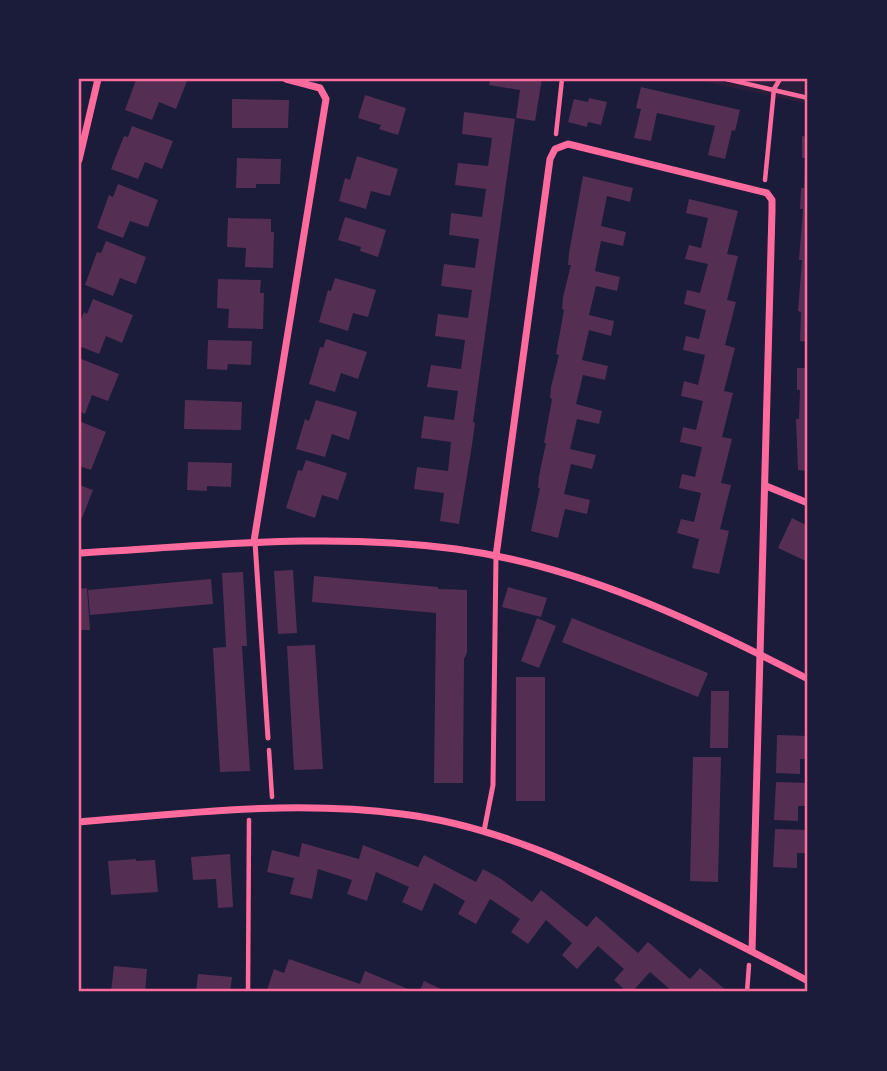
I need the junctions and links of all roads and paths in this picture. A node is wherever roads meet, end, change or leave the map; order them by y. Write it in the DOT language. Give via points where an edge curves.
graph roads {
  1 [pos="98,79"];
  2 [pos="286,79"];
  3 [pos="562,79"];
  4 [pos="726,79"];
  5 [pos="780,79"];
  6 [pos="774,89"];
  7 [pos="808,98"];
  8 [pos="555,149"];
  9 [pos="79,160"];
  10 [pos="764,191"];
  11 [pos="766,486"];
  12 [pos="808,503"];
  13 [pos="254,541"];
  14 [pos="79,553"];
  15 [pos="496,556"];
  16 [pos="761,655"];
  17 [pos="808,679"];
  18 [pos="268,738"];
  19 [pos="250,809"];
  20 [pos="272,809"];
  21 [pos="79,822"];
  22 [pos="484,831"];
  23 [pos="752,951"];
  24 [pos="808,981"];
  25 [pos="248,992"];
  26 [pos="747,992"];
  1 -- 9 [label="street"];
  2 -- 13 [label="street" via="320,88 326,99"];
  3 -- 8 [label="path"];
  4 -- 6 [label="path"];
  5 -- 6 [label="path"];
  6 -- 7 [label="path"];
  6 -- 10 [label="path"];
  8 -- 10 [label="street" via="568,144"];
  8 -- 15 [label="street" via="550,159"];
  10 -- 11 [label="street" via="771,196 772,211"];
  11 -- 12 [label="street"];
  11 -- 16 [label="street"];
  13 -- 14 [label="street"];
  13 -- 15 [label="street" via="410,544"];
  13 -- 18 [label="lane"];
  15 -- 16 [label="street" via="617,591"];
  15 -- 22 [label="lane" via="493,785"];
  16 -- 17 [label="street"];
  16 -- 23 [label="street"];
  18 -- 20 [label="path"];
  19 -- 20 [label="street"];
  19 -- 21 [label="street"];
  19 -- 25 [label="path"];
  20 -- 22 [label="street" via="404,814"];
  22 -- 23 [label="street" via="611,881"];
  23 -- 24 [label="street"];
  23 -- 26 [label="path"];
}
